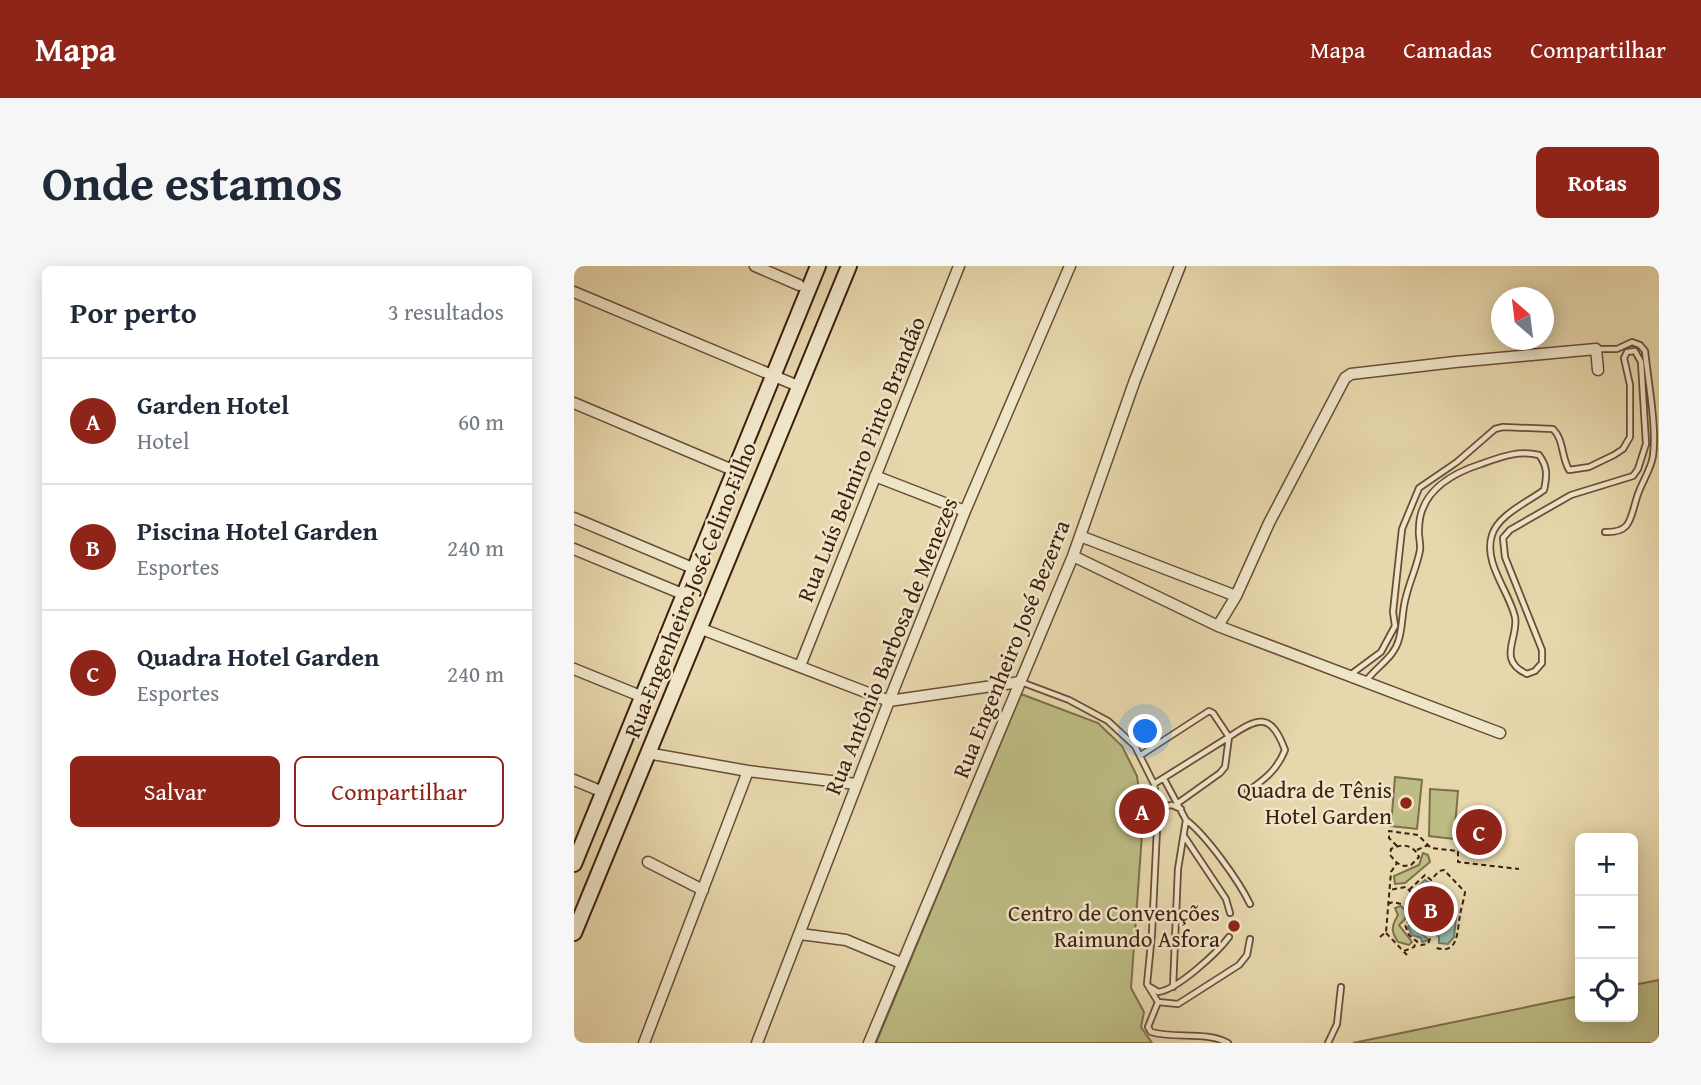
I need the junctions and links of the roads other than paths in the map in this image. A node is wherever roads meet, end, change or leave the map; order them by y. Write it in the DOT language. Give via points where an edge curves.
graph roads {
  1 [pos="755,266"];
  2 [pos="818,266"];
  3 [pos="849,266"];
  4 [pos="959,266"];
  5 [pos="1070,266"];
  6 [pos="1180,266"];
  7 [pos="799,285"];
  8 [pos="574,292"];
  9 [pos="1596,349"];
  10 [pos="1598,370"];
  11 [pos="773,375"];
  12 [pos="798,386"];
  13 [pos="574,403"];
  14 [pos="735,471"];
  15 [pos="874,477"];
  16 [pos="965,511"];
  17 [pos="719,512"];
  18 [pos="574,518"];
  19 [pos="743,522"];
  20 [pos="1605,532"];
  21 [pos="1080,536"];
  22 [pos="574,549"];
  23 [pos="1073,556"];
  24 [pos="695,569"];
  25 [pos="685,595"];
  26 [pos="1236,596"];
  27 [pos="1218,626"];
  28 [pos="699,628"];
  29 [pos="800,666"];
  30 [pos="574,669"];
  31 [pos="1349,676"];
  32 [pos="1020,682"];
  33 [pos="1365,682"];
  34 [pos="643,697"];
  35 [pos="889,701"];
  36 [pos="1500,733"];
  37 [pos="1229,737"];
  38 [pos="647,753"];
  39 [pos="1140,755"];
  40 [pos="748,771"];
  41 [pos="1164,779"];
  42 [pos="574,780"];
  43 [pos="856,784"];
  44 [pos="1154,784"];
  45 [pos="1248,791"];
  46 [pos="603,792"];
  47 [pos="1178,803"];
  48 [pos="1158,807"];
  49 [pos="1182,809"];
  50 [pos="1186,820"];
  51 [pos="1184,835"];
  52 [pos="580,849"];
  53 [pos="605,858"];
  54 [pos="648,862"];
  55 [pos="574,864"];
  56 [pos="703,890"];
  57 [pos="1250,904"];
  58 [pos="1230,913"];
  59 [pos="574,933"];
  60 [pos="800,934"];
  61 [pos="1229,937"];
  62 [pos="1250,939"];
  63 [pos="901,963"];
  64 [pos="1147,984"];
  65 [pos="1173,986"];
  66 [pos="1341,987"];
  67 [pos="1158,1002"];
  68 [pos="644,1043"];
  69 [pos="757,1043"];
  70 [pos="869,1043"];
  71 [pos="1228,1043"];
  72 [pos="1328,1043"];
  1 -- 7 [label="street"];
  2 -- 11 [label="street, Rua Engenheiro José Celino Filho"];
  3 -- 12 [label="street, Rua Engenheiro José Celino Filho"];
  4 -- 15 [label="street, Rua Luís Belmiro Pinto Brandão"];
  5 -- 16 [label="street, Rua Antônio Barbosa de Menezes"];
  6 -- 21 [label="street, Rua Engenheiro José Bezerra"];
  8 -- 11 [label="street"];
  9 -- 10 [label="street"];
  9 -- 20 [label="lane" via="1617,349 1632,342 1645,351 1652,419 1653,455 1632,518 1617,533"];
  9 -- 26 [label="street" via="1345,378"];
  11 -- 12 [label="street"];
  11 -- 14 [label="street, Rua Engenheiro José Celino Filho"];
  12 -- 19 [label="street, Rua Engenheiro José Celino Filho"];
  13 -- 14 [label="street"];
  14 -- 17 [label="street, Rua Engenheiro José Celino Filho"];
  15 -- 16 [label="street"];
  15 -- 29 [label="street, Rua Luís Belmiro Pinto Brandão"];
  16 -- 35 [label="street, Rua Antônio Barbosa de Menezes"];
  17 -- 19 [label="street"];
  17 -- 24 [label="street, Rua Engenheiro José Celino Filho"];
  18 -- 24 [label="street"];
  19 -- 28 [label="street, Rua Engenheiro José Celino Filho"];
  21 -- 23 [label="street, Rua Engenheiro José Bezerra"];
  21 -- 26 [label="street"];
  22 -- 25 [label="street"];
  23 -- 27 [label="street"];
  23 -- 32 [label="street, Rua Engenheiro José Bezerra"];
  24 -- 25 [label="street, Rua Engenheiro José Celino Filho"];
  25 -- 34 [label="street, Rua Engenheiro José Celino Filho"];
  26 -- 27 [label="street"];
  27 -- 31 [label="street"];
  28 -- 29 [label="street"];
  28 -- 38 [label="street, Rua Engenheiro José Celino Filho"];
  29 -- 35 [label="street"];
  30 -- 34 [label="street"];
  31 -- 33 [label="street"];
  31 -- 33 [label="lane" via="1381,652 1395,626 1402,529 1419,488 1503,427 1553,429 1560,436 1569,470 1590,467 1623,450 1630,437 1630,384 1624,358 1635,351 1641,362 1646,444 1638,470 1633,476 1571,495 1503,538 1505,557 1542,650 1542,663 1527,674 1518,670 1511,658 1515,619 1490,552 1496,527 1544,491 1546,464 1539,455 1527,452 1470,468 1428,495 1399,640"];
  32 -- 35 [label="street"];
  32 -- 39 [label="lane" via="1108,721 1130,739"];
  32 -- 63 [label="street, Rua Engenheiro José Bezerra"];
  33 -- 36 [label="street"];
  34 -- 46 [label="street, Rua Engenheiro José Celino Filho"];
  35 -- 43 [label="street, Rua Antônio Barbosa de Menezes"];
  37 -- 39 [label="lane" via="1209,711"];
  37 -- 41 [label="lane"];
  37 -- 45 [label="lane" via="1265,720 1285,750 1272,773"];
  37 -- 47 [label="lane" via="1225,767"];
  38 -- 40 [label="street"];
  38 -- 53 [label="street, Rua Engenheiro José Celino Filho"];
  39 -- 44 [label="lane"];
  40 -- 43 [label="street"];
  40 -- 56 [label="street"];
  41 -- 44 [label="lane"];
  41 -- 47 [label="lane"];
  42 -- 46 [label="street"];
  43 -- 60 [label="street, Rua Antônio Barbosa de Menezes"];
  44 -- 48 [label="lane"];
  46 -- 52 [label="street, Rua Engenheiro José Celino Filho"];
  47 -- 49 [label="lane"];
  48 -- 49 [label="lane"];
  48 -- 64 [label="lane"];
  49 -- 50 [label="lane"];
  50 -- 51 [label="lane"];
  50 -- 57 [label="lane"];
  51 -- 58 [label="lane" via="1226,899"];
  51 -- 65 [label="lane" via="1178,869"];
  52 -- 53 [label="street"];
  52 -- 55 [label="street, Rua Engenheiro José Celino Filho"];
  53 -- 59 [label="street, Rua Engenheiro José Celino Filho"];
  54 -- 56 [label="street"];
  56 -- 68 [label="street"];
  60 -- 63 [label="street" via="846,940"];
  60 -- 69 [label="street, Rua Antônio Barbosa de Menezes"];
  61 -- 65 [label="lane"];
  62 -- 67 [label="lane" via="1239,965 1178,1004"];
  63 -- 70 [label="street, Rua Engenheiro José Bezerra"];
  64 -- 65 [label="lane" via="1158,992"];
  64 -- 67 [label="lane"];
  66 -- 72 [label="lane" via="1337,1024"];
  67 -- 71 [label="lane" via="1148,1027 1152,1032"];
}
